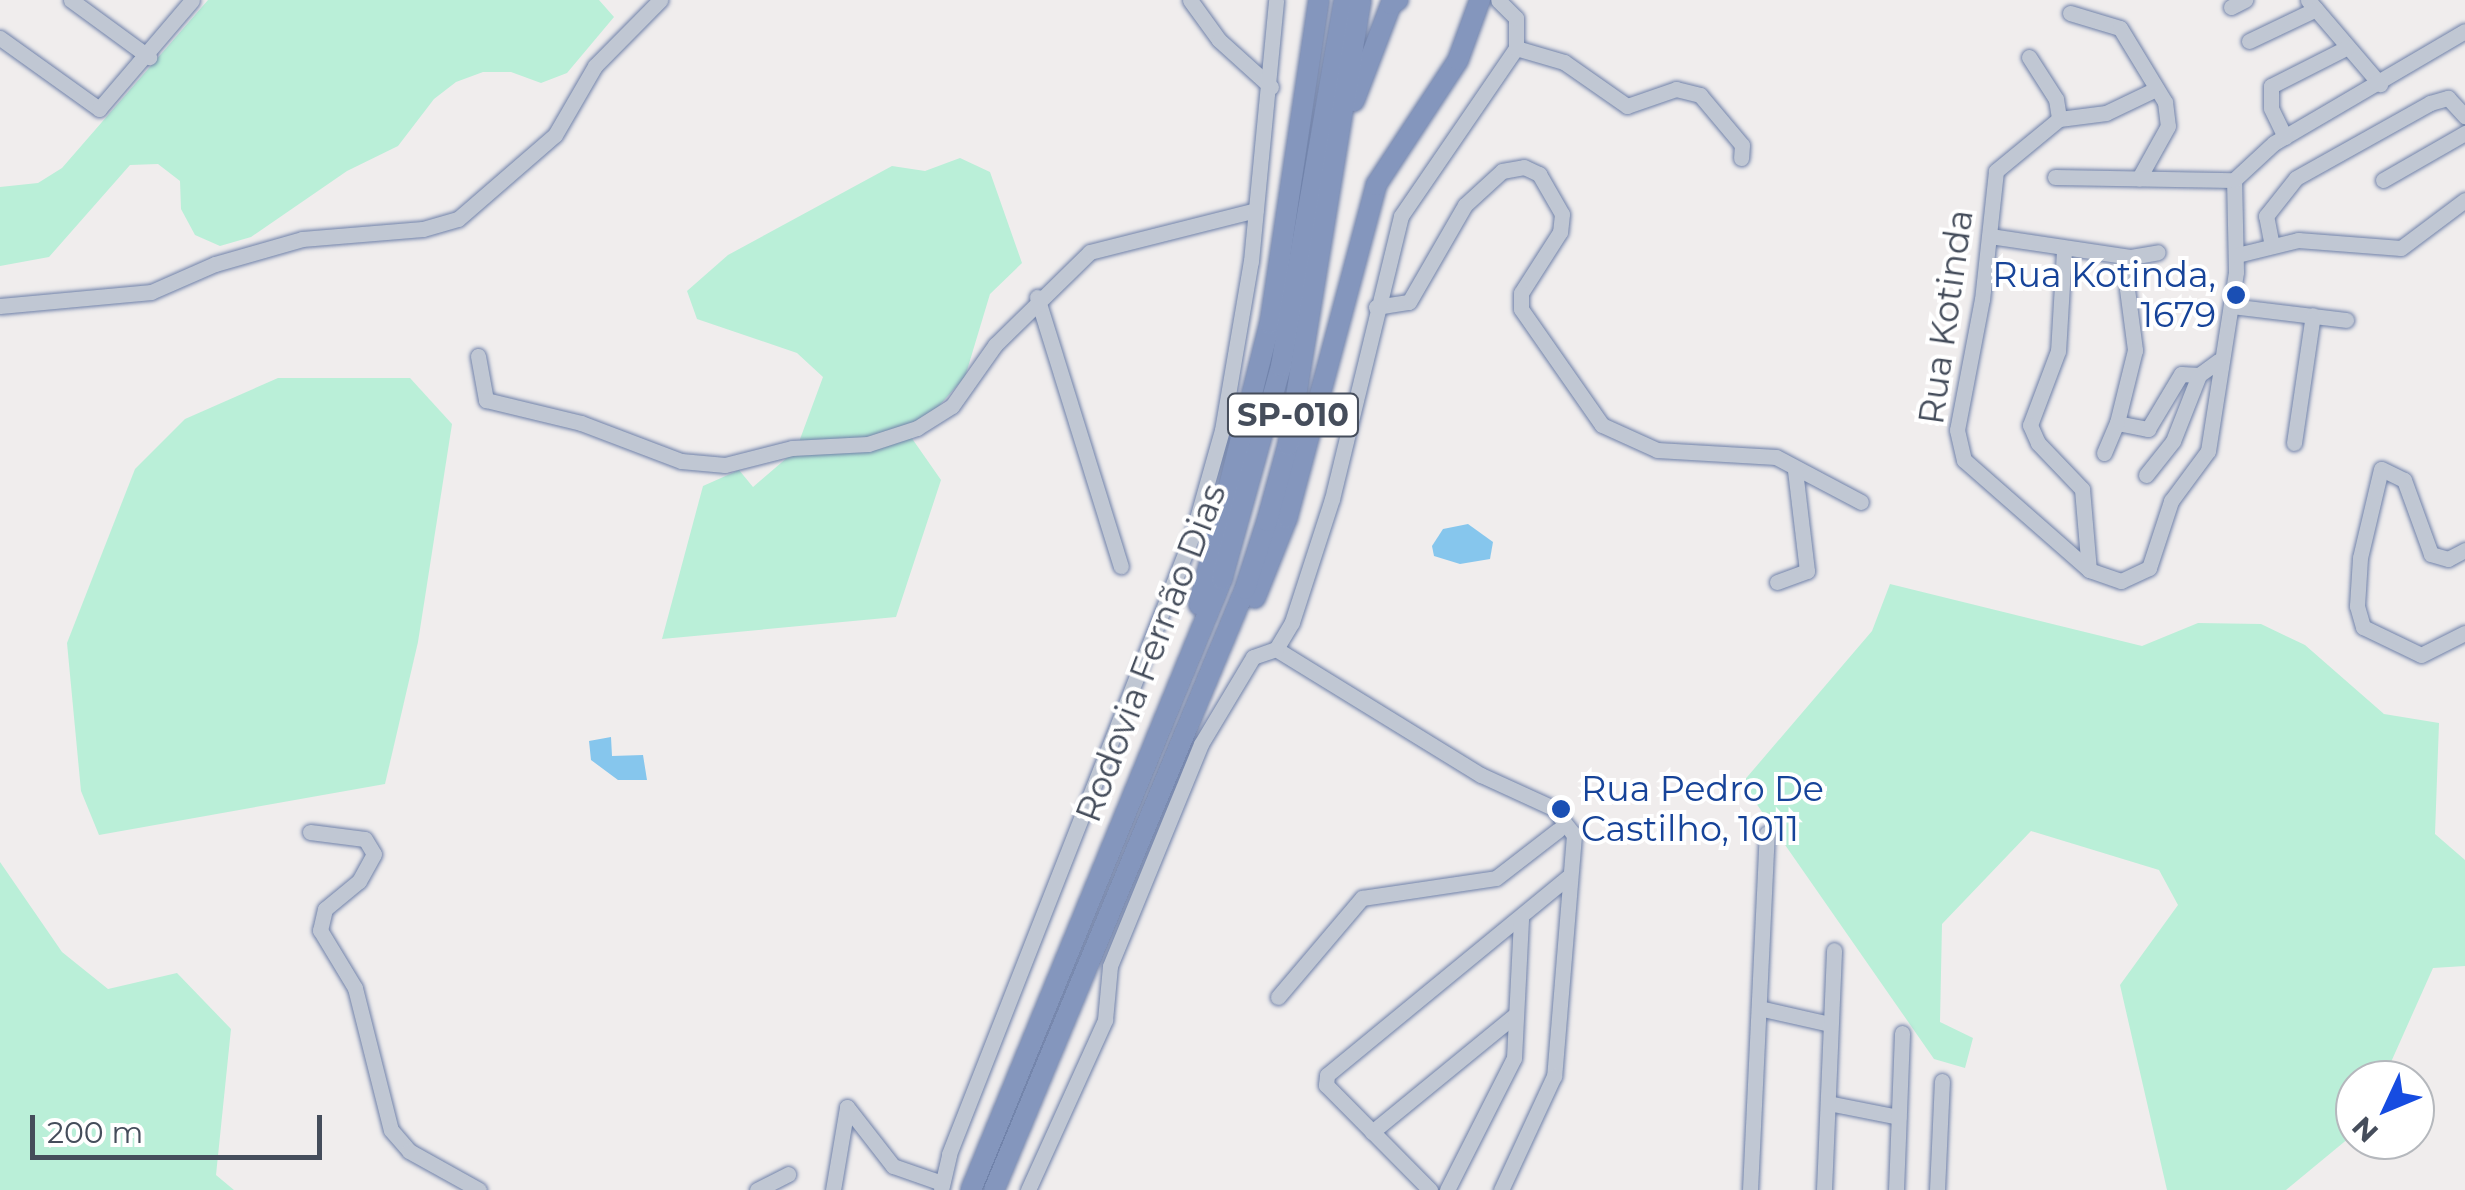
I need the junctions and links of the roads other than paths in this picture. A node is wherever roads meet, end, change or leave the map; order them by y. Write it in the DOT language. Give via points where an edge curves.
graph roads {
  1 [pos="71,0"];
  2 [pos="192,0"];
  3 [pos="660,0"];
  4 [pos="1190,0"];
  5 [pos="1276,0"];
  6 [pos="1319,0"];
  7 [pos="1344,0"];
  8 [pos="1361,0"];
  9 [pos="1398,0"];
  10 [pos="1498,0"];
  11 [pos="1478,4"];
  12 [pos="2312,5"];
  13 [pos="2070,13"];
  14 [pos="2465,32"];
  15 [pos="0,38"];
  16 [pos="2249,41"];
  17 [pos="2348,47"];
  18 [pos="1516,48"];
  19 [pos="149,57"];
  20 [pos="2029,58"];
  21 [pos="2380,84"];
  22 [pos="1271,87"];
  23 [pos="2156,89"];
  24 [pos="2465,116"];
  25 [pos="2059,119"];
  26 [pos="2465,133"];
  27 [pos="2285,137"];
  28 [pos="1337,149"];
  29 [pos="1741,158"];
  30 [pos="2055,177"];
  31 [pos="2139,178"];
  32 [pos="2234,180"];
  33 [pos="2384,180"];
  34 [pos="2465,200"];
  35 [pos="1256,210"];
  36 [pos="1990,236"];
  37 [pos="2272,246"];
  38 [pos="2064,251"];
  39 [pos="2158,252"];
  40 [pos="2238,255"];
  41 [pos="2131,257"];
  42 [pos="1037,298"];
  43 [pos="0,306"];
  44 [pos="2231,306"];
  45 [pos="1376,307"];
  46 [pos="2313,315"];
  47 [pos="2346,320"];
  48 [pos="478,356"];
  49 [pos="2218,362"];
  50 [pos="2199,375"];
  51 [pos="2116,423"];
  52 [pos="2294,442"];
  53 [pos="2104,453"];
  54 [pos="1796,470"];
  55 [pos="2146,475"];
  56 [pos="1273,500"];
  57 [pos="1860,502"];
  58 [pos="2465,550"];
  59 [pos="1121,566"];
  60 [pos="2090,570"];
  61 [pos="1777,582"];
  62 [pos="1254,600"];
  63 [pos="2465,633"];
  64 [pos="1276,649"];
  65 [pos="1173,698"];
  66 [pos="1543,804"];
  67 [pos="1153,811"];
  68 [pos="1558,830"];
  69 [pos="310,832"];
  70 [pos="1766,833"];
  71 [pos="1569,870"];
  72 [pos="1521,919"];
  73 [pos="1834,950"];
  74 [pos="1278,996"];
  75 [pos="1760,1008"];
  76 [pos="1516,1015"];
  77 [pos="1830,1024"];
  78 [pos="1902,1033"];
  79 [pos="1942,1081"];
  80 [pos="1828,1103"];
  81 [pos="1899,1117"];
  82 [pos="1372,1132"];
  83 [pos="788,1174"];
  84 [pos="940,1186"];
  85 [pos="480,1190"];
  86 [pos="757,1190"];
  87 [pos="833,1190"];
  88 [pos="972,1190"];
  89 [pos="994,1190"];
  90 [pos="1028,1190"];
  91 [pos="1430,1190"];
  92 [pos="1447,1190"];
  93 [pos="1501,1190"];
  94 [pos="1750,1190"];
  95 [pos="1824,1190"];
  96 [pos="1896,1190"];
  97 [pos="1938,1190"];
  1 -- 19 [label="street"];
  2 -- 19 [label="street"];
  3 -- 43 [label="street" via="595,66 555,135 458,219 423,229 302,240 215,264 151,292"];
  4 -- 22 [label="street" via="1220,40"];
  5 -- 22 [label="street"];
  6 -- 65 [label="highway" via="1270,323"];
  7 -- 65 [label="highway, Rodovia Fernão Dias / SP-010" via="1281,366 1222,579"];
  8 -- 28 [label="highway, Rodovia Fernão Dias / SP-010"];
  9 -- 28 [label="highway"];
  10 -- 18 [label="street" via="1516,18"];
  11 -- 62 [label="highway" via="1458,60 1376,185 1288,518"];
  12 -- 16 [label="street"];
  12 -- 17 [label="street"];
  13 -- 23 [label="street" via="2120,28"];
  14 -- 21 [label="street"];
  15 -- 19 [label="street" via="100,110"];
  17 -- 21 [label="street"];
  17 -- 27 [label="street" via="2271,86 2271,108"];
  18 -- 29 [label="street" via="1564,62 1628,106 1676,89 1700,95 1742,144"];
  18 -- 45 [label="street" via="1401,216"];
  20 -- 25 [label="street" via="2056,99"];
  21 -- 27 [label="street"];
  22 -- 35 [label="street"];
  23 -- 25 [label="street" via="2106,113"];
  23 -- 31 [label="street" via="2168,126"];
  24 -- 37 [label="street" via="2448,98 2430,103 2296,178 2266,216"];
  25 -- 36 [label="street, Rua Kotinda" via="1996,171"];
  26 -- 33 [label="street"];
  27 -- 32 [label="street"];
  28 -- 56 [label="highway, Rodovia Fernão Dias / SP-010"];
  30 -- 31 [label="street"];
  31 -- 32 [label="street"];
  32 -- 40 [label="street"];
  34 -- 37 [label="street" via="2401,248 2298,240"];
  35 -- 42 [label="street" via="1100,246"];
  35 -- 84 [label="street" via="1222,430 1192,536"];
  36 -- 38 [label="street"];
  36 -- 60 [label="street, Rua Kotinda" via="1958,451"];
  37 -- 40 [label="street"];
  38 -- 41 [label="street"];
  38 -- 60 [label="street" via="2058,351 2030,425 2038,443 2082,488"];
  39 -- 41 [label="street"];
  40 -- 44 [label="street"];
  41 -- 51 [label="street" via="2127,289 2135,350"];
  42 -- 48 [label="street" via="952,406 917,428 868,444 792,448 725,465 680,461 581,423 486,400"];
  42 -- 59 [label="street"];
  44 -- 46 [label="street"];
  44 -- 49 [label="street"];
  45 -- 54 [label="street" via="1409,302 1465,204 1502,171 1524,167 1546,183 1562,214 1560,232 1521,293 1521,309 1602,425 1657,450 1776,457"];
  45 -- 64 [label="street" via="1316,554"];
  46 -- 47 [label="street"];
  46 -- 52 [label="street"];
  49 -- 50 [label="street"];
  49 -- 60 [label="street" via="2208,451 2171,501 2148,568 2127,581"];
  50 -- 51 [label="street" via="2186,371 2176,380 2148,429"];
  50 -- 55 [label="street" via="2173,441"];
  51 -- 53 [label="street"];
  54 -- 57 [label="street"];
  54 -- 61 [label="street" via="1807,571"];
  56 -- 62 [label="highway"];
  56 -- 67 [label="highway, Rodovia Fernão Dias / SP-010" via="1245,590"];
  58 -- 63 [label="street" via="2448,559 2431,554 2404,480 2393,469 2380,469 2360,558 2356,606 2362,627 2421,655"];
  62 -- 67 [label="highway" via="1198,734"];
  64 -- 66 [label="street" via="1482,775"];
  64 -- 90 [label="street" via="1253,656 1201,744 1110,966 1106,1020"];
  65 -- 88 [label="highway, Rodovia Fernão Dias / SP-010"];
  66 -- 68 [label="street"];
  66 -- 71 [label="street" via="1560,812 1574,835"];
  67 -- 89 [label="highway, Rodovia Fernão Dias / SP-010"];
  68 -- 71 [label="street"];
  68 -- 74 [label="street" via="1496,878 1362,898"];
  69 -- 85 [label="street" via="365,840 374,854 359,881 325,909 320,930 355,988 391,1130 409,1151"];
  70 -- 75 [label="street"];
  71 -- 72 [label="street"];
  71 -- 93 [label="street" via="1554,1076"];
  72 -- 76 [label="street"];
  72 -- 82 [label="street" via="1327,1075 1326,1085"];
  73 -- 77 [label="street"];
  75 -- 77 [label="street"];
  75 -- 94 [label="street"];
  76 -- 82 [label="street"];
  76 -- 92 [label="street" via="1509,1072"];
  77 -- 80 [label="street"];
  78 -- 81 [label="street"];
  79 -- 97 [label="street"];
  80 -- 81 [label="street"];
  80 -- 95 [label="street"];
  81 -- 96 [label="street"];
  82 -- 91 [label="street"];
  83 -- 86 [label="street"];
  84 -- 87 [label="street" via="893,1166 846,1107"];
}
